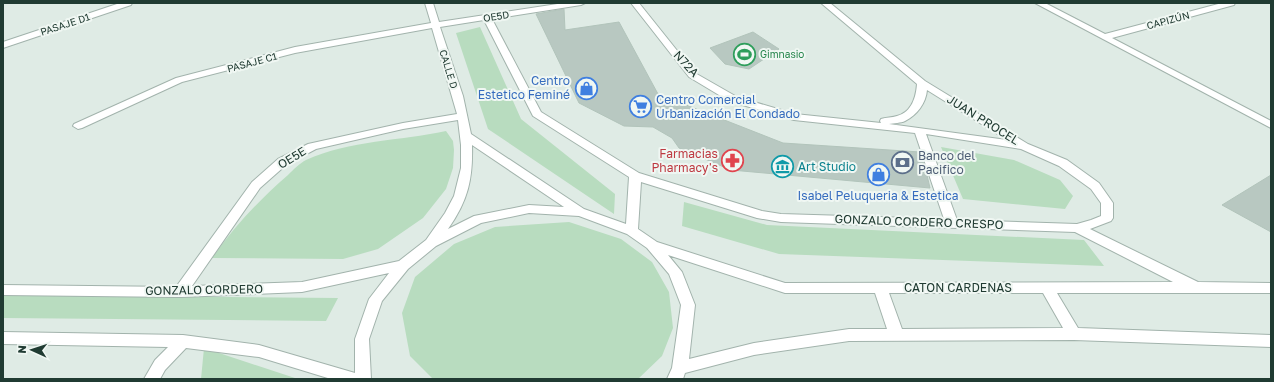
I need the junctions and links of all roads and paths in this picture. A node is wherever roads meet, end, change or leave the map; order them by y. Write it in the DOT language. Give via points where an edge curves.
graph roads {
  1 [pos="128,3"];
  2 [pos="429,3"];
  3 [pos="580,3"];
  4 [pos="635,3"];
  5 [pos="825,3"];
  6 [pos="1039,3"];
  7 [pos="1231,3"];
  8 [pos="487,17"];
  9 [pos="435,25"];
  10 [pos="1105,37"];
  11 [pos="3,45"];
  12 [pos="922,83"];
  13 [pos="462,116"];
  14 [pos="870,123"];
  15 [pos="78,126"];
  16 [pos="1271,126"];
  17 [pos="919,130"];
  18 [pos="466,136"];
  19 [pos="1024,146"];
  20 [pos="635,176"];
  21 [pos="580,212"];
  22 [pos="952,224"];
  23 [pos="1077,228"];
  24 [pos="632,231"];
  25 [pos="430,242"];
  26 [pos="652,245"];
  27 [pos="403,265"];
  28 [pos="1196,287"];
  29 [pos="880,288"];
  30 [pos="1047,288"];
  31 [pos="1271,288"];
  32 [pos="3,290"];
  33 [pos="180,292"];
  34 [pos="1074,334"];
  35 [pos="897,335"];
  36 [pos="3,338"];
  37 [pos="182,341"];
  38 [pos="1271,341"];
  39 [pos="677,373"];
  40 [pos="152,379"];
  41 [pos="354,379"];
  42 [pos="363,379"];
  1 -- 11 [label="street, PASAJE D1"];
  2 -- 9 [label="street, CALLE D"];
  3 -- 8 [label="street, OE5D"];
  4 -- 14 [label="street, N72A" via="692,75 733,99 794,116"];
  5 -- 12 [label="street, JUAN PROCEL"];
  6 -- 10 [label="street"];
  7 -- 10 [label="street, CAPIZÚN"];
  8 -- 9 [label="street, OE5D"];
  8 -- 20 [label="street, GONZALO CORDERO CRESPO" via="537,114"];
  9 -- 13 [label="street, CALLE D"];
  9 -- 15 [label="street, PASAJE C1" via="295,50 179,80"];
  10 -- 16 [label="street"];
  12 -- 14 [label="street, N72A" via="922,98 914,109 901,119"];
  12 -- 19 [label="street, JUAN PROCEL"];
  13 -- 18 [label="street, CALLE D"];
  13 -- 33 [label="street, OE5E" via="312,146 282,162 256,185"];
  14 -- 17 [label="street, N72A"];
  17 -- 19 [label="street, N72A"];
  17 -- 22 [label="street"];
  18 -- 21 [label="street"];
  18 -- 25 [label="street, CALLE D" via="467,169 463,190 452,214"];
  19 -- 23 [label="street, JUAN PROCEL" via="1063,163 1080,174 1095,186 1107,203 1107,218"];
  20 -- 22 [label="street, GONZALO CORDERO CRESPO" via="781,218"];
  20 -- 24 [label="street"];
  21 -- 24 [label="street"];
  21 -- 25 [label="street" via="529,209 478,219"];
  22 -- 23 [label="street, GONZALO CORDERO CRESPO"];
  23 -- 28 [label="street, GONZALO CORDERO CRESPO"];
  24 -- 26 [label="street"];
  25 -- 27 [label="street"];
  26 -- 29 [label="street, CATON CARDENAS" via="785,288"];
  26 -- 39 [label="street" via="675,272 688,305"];
  27 -- 33 [label="street, GONZALO CORDERO" via="302,287"];
  27 -- 42 [label="street" via="376,299 362,339"];
  28 -- 30 [label="street, CATON CARDENAS"];
  28 -- 31 [label="street, CATON CARDENAS"];
  29 -- 30 [label="street, CATON CARDENAS"];
  29 -- 35 [label="street"];
  30 -- 34 [label="street"];
  32 -- 33 [label="street, GONZALO CORDERO"];
  34 -- 35 [label="street"];
  34 -- 38 [label="street"];
  35 -- 39 [label="street" via="849,335 754,349"];
  36 -- 37 [label="street"];
  37 -- 40 [label="street" via="160,365"];
  37 -- 41 [label="street" via="259,351"];
}
